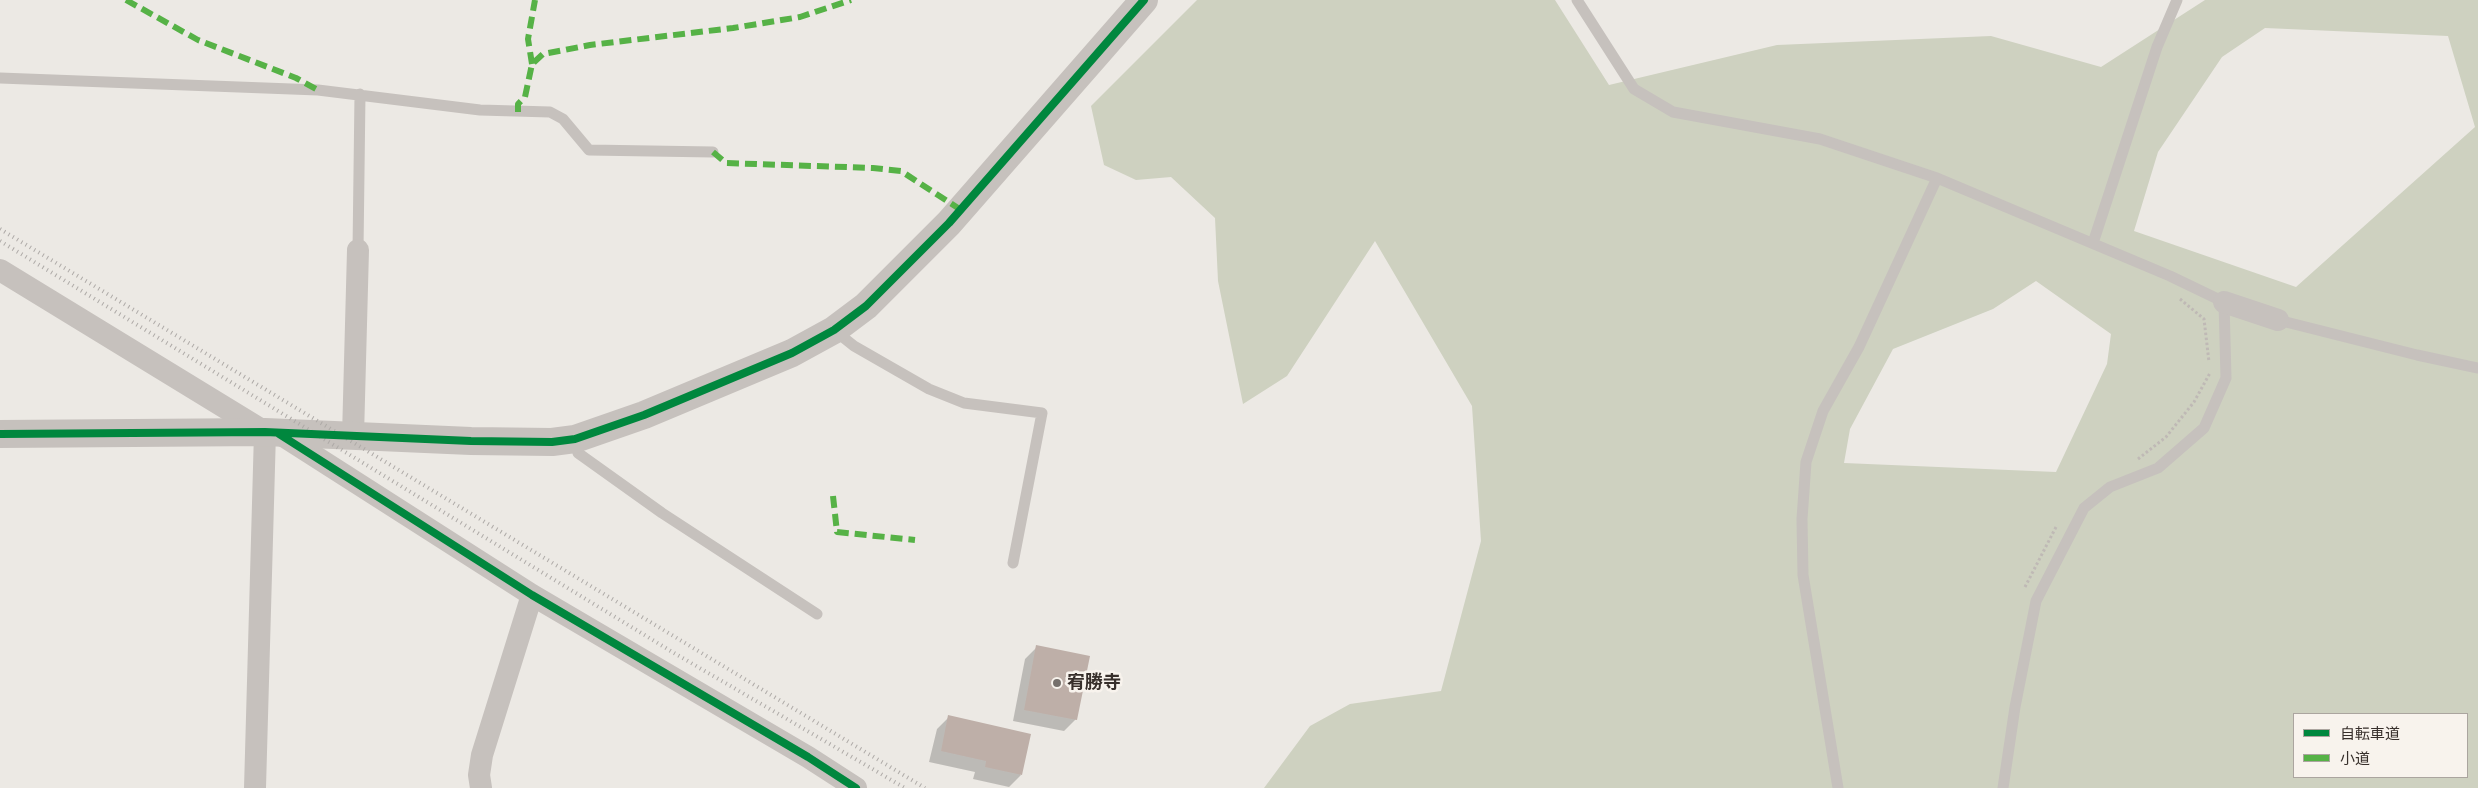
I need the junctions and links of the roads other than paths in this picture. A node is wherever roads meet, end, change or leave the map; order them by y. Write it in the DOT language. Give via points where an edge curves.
graph roads {
  1 [pos="1144,0"];
  2 [pos="1577,0"];
  3 [pos="2177,0"];
  4 [pos="0,78"];
  5 [pos="360,94"];
  6 [pos="713,152"];
  7 [pos="1937,178"];
  8 [pos="2093,243"];
  9 [pos="358,250"];
  10 [pos="0,270"];
  11 [pos="2224,302"];
  12 [pos="2278,320"];
  13 [pos="834,330"];
  14 [pos="2478,368"];
  15 [pos="271,432"];
  16 [pos="0,434"];
  17 [pos="353,436"];
  18 [pos="575,439"];
  19 [pos="1013,564"];
  20 [pos="532,595"];
  21 [pos="817,614"];
  22 [pos="256,788"];
  23 [pos="480,788"];
  24 [pos="856,788"];
  25 [pos="1838,788"];
  26 [pos="2003,788"];
  1 -- 13 [label="street" via="949,223 866,306"];
  2 -- 7 [label="lane" via="1634,89 1673,112 1820,139"];
  3 -- 8 [label="lane" via="2157,47"];
  4 -- 5 [label="lane"];
  5 -- 6 [label="lane" via="472,110 550,112 564,119 589,150"];
  5 -- 9 [label="lane"];
  7 -- 8 [label="lane"];
  7 -- 25 [label="lane" via="1858,347 1823,410 1806,462 1803,574"];
  8 -- 11 [label="lane"];
  9 -- 17 [label="street"];
  10 -- 15 [label="street"];
  11 -- 12 [label="street"];
  11 -- 26 [label="lane" via="2226,378 2204,428 2158,468 2110,487 2084,508 2036,601 2014,708"];
  12 -- 14 [label="lane"];
  13 -- 18 [label="street" via="782,357 644,415"];
  13 -- 19 [label="lane" via="854,346 929,389 964,403 1042,413"];
  15 -- 16 [label="street"];
  15 -- 17 [label="street"];
  15 -- 20 [label="street"];
  15 -- 22 [label="street"];
  17 -- 18 [label="street" via="471,441 552,442"];
  18 -- 21 [label="lane" via="578,453 662,513"];
  20 -- 23 [label="street" via="482,755"];
  20 -- 24 [label="street"];
}
